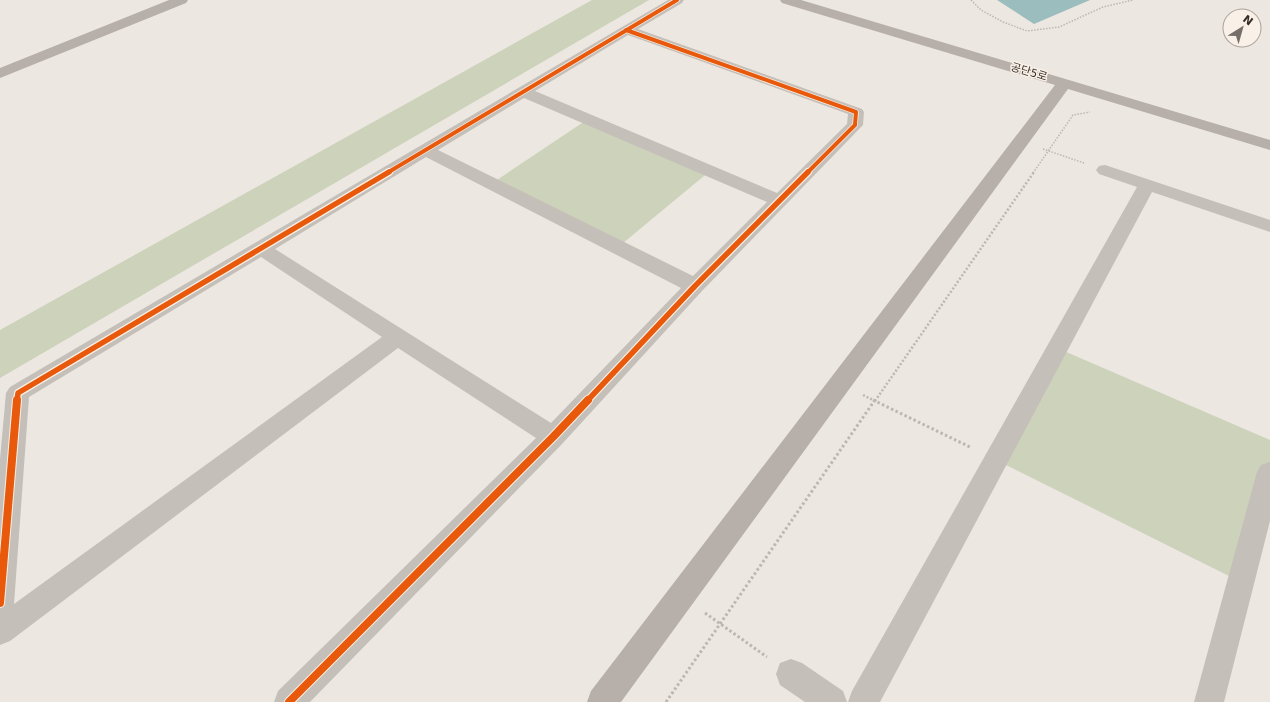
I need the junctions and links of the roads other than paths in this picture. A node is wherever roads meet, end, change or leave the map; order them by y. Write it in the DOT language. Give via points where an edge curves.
graph roads {
  1 [pos="181,0"];
  2 [pos="677,0"];
  3 [pos="788,0"];
  4 [pos="626,30"];
  5 [pos="0,73"];
  6 [pos="1065,83"];
  7 [pos="523,92"];
  8 [pos="1270,145"];
  9 [pos="425,150"];
  10 [pos="1105,170"];
  11 [pos="1147,184"];
  12 [pos="780,200"];
  13 [pos="1270,226"];
  14 [pos="260,248"];
  15 [pos="695,286"];
  16 [pos="397,337"];
  17 [pos="553,437"];
  18 [pos="1270,472"];
  19 [pos="0,603"];
  20 [pos="0,631"];
  21 [pos="791,674"];
  22 [pos="289,702"];
  23 [pos="602,702"];
  24 [pos="832,702"];
  25 [pos="863,702"];
  26 [pos="1208,702"];
  1 -- 5 [label="street"];
  2 -- 4 [label="street"];
  3 -- 6 [label="street, 공단5로"];
  4 -- 7 [label="street"];
  4 -- 12 [label="street" via="856,112 855,126"];
  6 -- 8 [label="street, 공단5로"];
  6 -- 23 [label="street"];
  7 -- 9 [label="street"];
  7 -- 12 [label="street"];
  9 -- 14 [label="street"];
  9 -- 15 [label="street"];
  10 -- 11 [label="street"];
  11 -- 13 [label="street"];
  11 -- 25 [label="street"];
  12 -- 15 [label="street"];
  14 -- 16 [label="street"];
  14 -- 19 [label="street" via="18,393"];
  15 -- 17 [label="street"];
  16 -- 17 [label="street"];
  16 -- 20 [label="street"];
  17 -- 22 [label="street"];
  18 -- 26 [label="street"];
  21 -- 24 [label="street"];
}
